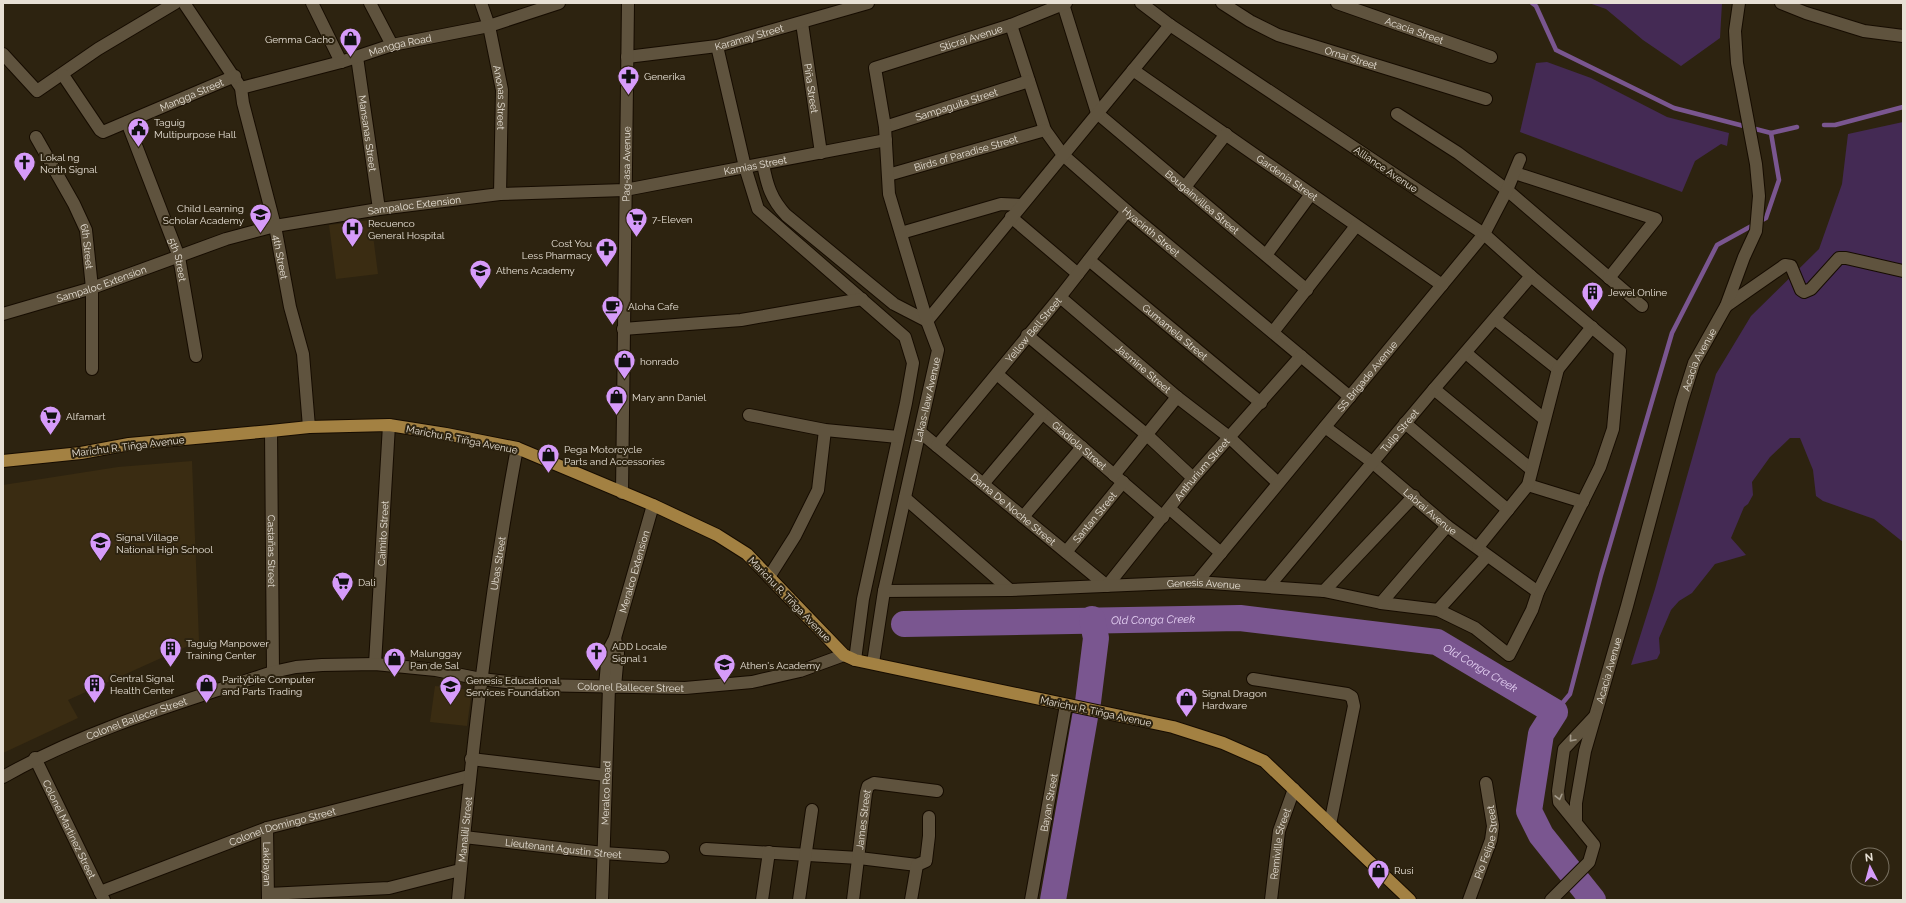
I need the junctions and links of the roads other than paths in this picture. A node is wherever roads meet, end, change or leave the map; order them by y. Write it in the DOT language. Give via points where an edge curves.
graph roads {
  1 [pos="175,3"];
  2 [pos="184,3"];
  3 [pos="312,3"];
  4 [pos="370,3"];
  5 [pos="482,3"];
  6 [pos="559,3"];
  7 [pos="628,3"];
  8 [pos="868,3"];
  9 [pos="1141,3"];
  10 [pos="1222,3"];
  11 [pos="1337,3"];
  12 [pos="1739,3"];
  13 [pos="1781,3"];
  14 [pos="1064,4"];
  15 [pos="802,23"];
  16 [pos="1011,25"];
  17 [pos="1170,25"];
  18 [pos="489,26"];
  19 [pos="1903,36"];
  20 [pos="392,45"];
  21 [pos="717,46"];
  22 [pos="3,54"];
  23 [pos="357,57"];
  24 [pos="627,57"];
  25 [pos="1491,57"];
  26 [pos="341,62"];
  27 [pos="875,68"];
  28 [pos="1133,70"];
  29 [pos="63,75"];
  30 [pos="235,76"];
  31 [pos="1029,81"];
  32 [pos="241,88"];
  33 [pos="1486,99"];
  34 [pos="1097,113"];
  35 [pos="1397,114"];
  36 [pos="127,122"];
  37 [pos="885,127"];
  38 [pos="1045,130"];
  39 [pos="1226,134"];
  40 [pos="36,137"];
  41 [pos="886,140"];
  42 [pos="821,153"];
  43 [pos="1063,155"];
  44 [pos="1520,159"];
  45 [pos="763,164"];
  46 [pos="745,167"];
  47 [pos="1514,173"];
  48 [pos="888,176"];
  49 [pos="1185,187"];
  50 [pos="625,190"];
  51 [pos="1507,190"];
  52 [pos="500,194"];
  53 [pos="1311,194"];
  54 [pos="1021,205"];
  55 [pos="379,209"];
  56 [pos="1127,211"];
  57 [pos="1011,217"];
  58 [pos="275,226"];
  59 [pos="1356,226"];
  60 [pos="901,233"];
  61 [pos="1484,234"];
  62 [pos="1266,255"];
  63 [pos="179,257"];
  64 [pos="1089,260"];
  65 [pos="1903,271"];
  66 [pos="1078,274"];
  67 [pos="1531,276"];
  68 [pos="1609,278"];
  69 [pos="1442,285"];
  70 [pos="92,288"];
  71 [pos="1307,290"];
  72 [pos="1060,298"];
  73 [pos="862,299"];
  74 [pos="1642,306"];
  75 [pos="1726,306"];
  76 [pos="3,314"];
  77 [pos="1495,319"];
  78 [pos="927,321"];
  79 [pos="1592,327"];
  80 [pos="623,329"];
  81 [pos="1272,332"];
  82 [pos="1027,335"];
  83 [pos="1466,353"];
  84 [pos="196,356"];
  85 [pos="1301,356"];
  86 [pos="92,369"];
  87 [pos="1558,369"];
  88 [pos="997,374"];
  89 [pos="1434,389"];
  90 [pos="1177,397"];
  91 [pos="1350,397"];
  92 [pos="1261,402"];
  93 [pos="1042,414"];
  94 [pos="749,415"];
  95 [pos="1544,419"];
  96 [pos="1405,423"];
  97 [pos="389,426"];
  98 [pos="1325,426"];
  99 [pos="309,427"];
  100 [pos="824,430"];
  101 [pos="271,431"];
  102 [pos="920,432"];
  103 [pos="1147,435"];
  104 [pos="898,437"];
  105 [pos="1229,437"];
  106 [pos="937,446"];
  107 [pos="1082,447"];
  108 [pos="517,448"];
  109 [pos="3,461"];
  110 [pos="1372,462"];
  111 [pos="1531,469"];
  112 [pos="1193,478"];
  113 [pos="1119,479"];
  114 [pos="983,484"];
  115 [pos="1278,484"];
  116 [pos="1528,485"];
  117 [pos="622,492"];
  118 [pos="1414,496"];
  119 [pos="905,498"];
  120 [pos="1583,502"];
  121 [pos="653,505"];
  122 [pos="1508,510"];
  123 [pos="1167,513"];
  124 [pos="1023,517"];
  125 [pos="1447,526"];
  126 [pos="1478,547"];
  127 [pos="1066,552"];
  128 [pos="1221,553"];
  129 [pos="1487,556"];
  130 [pos="769,577"];
  131 [pos="1197,582"];
  132 [pos="1107,586"];
  133 [pos="1269,586"];
  134 [pos="1010,590"];
  135 [pos="884,591"];
  136 [pos="1324,591"];
  137 [pos="1538,592"];
  138 [pos="1381,603"];
  139 [pos="1438,610"];
  140 [pos="850,657"];
  141 [pos="874,663"];
  142 [pos="375,664"];
  143 [pos="273,672"];
  144 [pos="481,679"];
  145 [pos="1253,679"];
  146 [pos="610,687"];
  147 [pos="1066,705"];
  148 [pos="1595,716"];
  149 [pos="35,758"];
  150 [pos="472,759"];
  151 [pos="606,775"];
  152 [pos="469,776"];
  153 [pos="3,777"];
  154 [pos="1486,783"];
  155 [pos="1294,789"];
  156 [pos="937,791"];
  157 [pos="812,810"];
  158 [pos="928,817"];
  159 [pos="1576,821"];
  160 [pos="1330,824"];
  161 [pos="266,828"];
  162 [pos="464,837"];
  163 [pos="706,849"];
  164 [pos="769,852"];
  165 [pos="603,853"];
  166 [pos="807,855"];
  167 [pos="663,857"];
  168 [pos="859,858"];
  169 [pos="917,865"];
  170 [pos="460,870"];
  171 [pos="102,896"];
  172 [pos="268,897"];
  173 [pos="458,900"];
  174 [pos="602,900"];
  175 [pos="762,900"];
  176 [pos="799,900"];
  177 [pos="853,900"];
  178 [pos="911,900"];
  179 [pos="1031,900"];
  180 [pos="1271,900"];
  181 [pos="1410,900"];
  182 [pos="1469,900"];
  183 [pos="1551,900"];
  1 -- 29 [label="street" via="98,48"];
  2 -- 30 [label="street, 4th Street"];
  3 -- 26 [label="street"];
  4 -- 20 [label="street"];
  5 -- 18 [label="street, Anonas Street"];
  6 -- 18 [label="street, Mangga Road"];
  7 -- 24 [label="street, Pag-asa Avenue"];
  8 -- 15 [label="street, Karamay Street"];
  9 -- 17 [label="street, Alliance Avenue"];
  10 -- 33 [label="street, Ornai Street" via="1278,35"];
  11 -- 25 [label="street, Acacia Street"];
  12 -- 75 [label="street, Acacia Avenue" via="1735,31 1737,63 1756,164 1759,196 1756,231"];
  13 -- 19 [label="street" via="1864,31"];
  14 -- 16 [label="street, Sticrai Avenue"];
  14 -- 34 [label="street"];
  15 -- 21 [label="street, Karamay Street"];
  15 -- 42 [label="street, Piña Street"];
  16 -- 27 [label="street, Sticrai Avenue"];
  16 -- 31 [label="street, Hyacinth Street"];
  17 -- 28 [label="street"];
  17 -- 61 [label="street, Alliance Avenue"];
  18 -- 20 [label="street, Mangga Road"];
  18 -- 52 [label="street, Anonas Street" via="502,90"];
  20 -- 23 [label="street, Mangga Road"];
  21 -- 24 [label="street, Karamay Street"];
  21 -- 46 [label="street"];
  22 -- 29 [label="street" via="37,91"];
  23 -- 26 [label="street, Mangga Road"];
  23 -- 55 [label="street, Mansanas Street"];
  24 -- 50 [label="street, Pag-asa Avenue"];
  26 -- 32 [label="street, Mangga Road"];
  27 -- 37 [label="street, Lakas-Ilaw Avenue"];
  28 -- 34 [label="street"];
  28 -- 39 [label="street, Gardenia Street"];
  29 -- 36 [label="street, Mangga Street" via="100,130 106,131"];
  30 -- 32 [label="street, 4th Street"];
  30 -- 36 [label="street, Mangga Street"];
  31 -- 37 [label="street, Sampaguita Street"];
  31 -- 38 [label="street, Hyacinth Street"];
  32 -- 58 [label="street, 4th Street"];
  34 -- 43 [label="street"];
  34 -- 49 [label="street, Bougainvillea Street"];
  35 -- 51 [label="street" via="1458,152"];
  36 -- 63 [label="street, 5th Street"];
  37 -- 41 [label="street, Lakas-Ilaw Avenue"];
  38 -- 43 [label="street, Hyacinth Street"];
  38 -- 48 [label="street, Birds of Paradise Street"];
  39 -- 49 [label="street"];
  39 -- 53 [label="street, Gardenia Street"];
  40 -- 70 [label="street, 6th Street" via="86,230"];
  41 -- 42 [label="street, Kamias Street"];
  41 -- 48 [label="street, Lakas-Ilaw Avenue"];
  42 -- 45 [label="street, Kamias Street"];
  43 -- 54 [label="street"];
  43 -- 56 [label="street, Hyacinth Street"];
  44 -- 47 [label="street, SS Brigade Avenue"];
  45 -- 46 [label="street, Kamias Street"];
  45 -- 78 [label="street" via="774,202 786,214 894,304"];
  46 -- 50 [label="street, Kamias Street"];
  46 -- 73 [label="street" via="758,209"];
  47 -- 51 [label="street, SS Brigade Avenue"];
  47 -- 68 [label="street" via="1656,219"];
  48 -- 60 [label="street, Lakas-Ilaw Avenue" via="889,194"];
  49 -- 62 [label="street, Bougainvillea Street"];
  50 -- 52 [label="street, Sampaloc Extension"];
  50 -- 80 [label="street, Pag-asa Avenue"];
  51 -- 61 [label="street, SS Brigade Avenue"];
  51 -- 68 [label="street"];
  52 -- 55 [label="street, Sampaloc Extension"];
  53 -- 59 [label="street, Gardenia Street"];
  53 -- 62 [label="street"];
  54 -- 57 [label="street"];
  54 -- 60 [label="street" via="1001,204"];
  55 -- 58 [label="street, Sampaloc Extension"];
  56 -- 64 [label="street, Yellow Bell Street"];
  56 -- 81 [label="street, Hyacinth Street"];
  57 -- 66 [label="street"];
  57 -- 78 [label="street"];
  58 -- 63 [label="street, Sampaloc Extension" via="226,238"];
  58 -- 99 [label="street, 4th Street" via="290,306 304,354"];
  59 -- 69 [label="street, Gardenia Street"];
  59 -- 71 [label="street"];
  60 -- 78 [label="street, Lakas-Ilaw Avenue"];
  61 -- 67 [label="street, Alliance Avenue"];
  61 -- 69 [label="street, SS Brigade Avenue"];
  62 -- 71 [label="street, Bougainvillea Street"];
  63 -- 70 [label="street, Sampaloc Extension"];
  63 -- 84 [label="street, 5th Street"];
  64 -- 66 [label="street, Yellow Bell Street"];
  64 -- 92 [label="street, Gumamela Street"];
  65 -- 75 [label="street" via="1839,258 1811,289 1804,292 1791,266 1785,265"];
  66 -- 72 [label="street, Yellow Bell Street"];
  67 -- 77 [label="street, Tulip Street"];
  67 -- 79 [label="street, Alliance Avenue"];
  68 -- 74 [label="street"];
  69 -- 91 [label="street, SS Brigade Avenue"];
  70 -- 76 [label="street, Sampaloc Extension"];
  70 -- 86 [label="street, 6th Street"];
  71 -- 81 [label="street"];
  72 -- 82 [label="street, Yellow Bell Street"];
  72 -- 90 [label="street, Jasmine Street"];
  73 -- 80 [label="street" via="741,320"];
  73 -- 104 [label="street" via="905,337 913,362"];
  75 -- 148 [label="street, Acacia Avenue" via="1694,363 1628,606"];
  77 -- 83 [label="street, Tulip Street"];
  77 -- 87 [label="street"];
  78 -- 102 [label="street, Lakas-Ilaw Avenue" via="938,350"];
  79 -- 87 [label="street"];
  79 -- 120 [label="street, Alliance Avenue" via="1620,350 1613,428 1600,467"];
  80 -- 117 [label="street, Pag-asa Avenue"];
  81 -- 85 [label="street, Hyacinth Street"];
  82 -- 88 [label="street, Yellow Bell Street"];
  82 -- 103 [label="street"];
  83 -- 89 [label="street, Tulip Street"];
  83 -- 95 [label="street"];
  85 -- 91 [label="street, Hyacinth Street"];
  85 -- 92 [label="street, Anthurium Street"];
  87 -- 95 [label="street"];
  88 -- 93 [label="street, Gladiola Street"];
  88 -- 106 [label="street, Yellow Bell Street"];
  89 -- 96 [label="street, Tulip Street"];
  89 -- 111 [label="street"];
  90 -- 103 [label="street, Santan Street"];
  90 -- 105 [label="street, Jasmine Street"];
  91 -- 98 [label="street, SS Brigade Avenue"];
  92 -- 105 [label="street, Anthurium Street"];
  93 -- 107 [label="street, Gladiola Street"];
  93 -- 114 [label="street"];
  94 -- 100 [label="street"];
  95 -- 111 [label="street"];
  96 -- 110 [label="street, Tulip Street"];
  96 -- 122 [label="street"];
  97 -- 99 [label="main road, Marichu R. Tiñga Avenue"];
  97 -- 108 [label="main road, Marichu R. Tiñga Avenue"];
  97 -- 142 [label="street, Caimito Street"];
  98 -- 110 [label="street, Labrai Avenue"];
  98 -- 115 [label="street, SS Brigade Avenue"];
  99 -- 101 [label="main road, Marichu R. Tiñga Avenue"];
  100 -- 104 [label="street"];
  100 -- 130 [label="street" via="818,490 795,536"];
  101 -- 109 [label="main road, Marichu R. Tiñga Avenue" via="129,444 81,453"];
  101 -- 143 [label="street, Castañas Street"];
  102 -- 106 [label="street, Dama De Noche Street"];
  102 -- 119 [label="street, Lakas-Ilaw Avenue"];
  103 -- 112 [label="street"];
  103 -- 113 [label="street, Santan Street"];
  104 -- 140 [label="street"];
  105 -- 112 [label="street, Anthurium Street"];
  105 -- 115 [label="street, Jasmine Street"];
  106 -- 114 [label="street, Dama De Noche Street"];
  107 -- 113 [label="street, Gladiola Street"];
  107 -- 124 [label="street"];
  108 -- 117 [label="main road, Marichu R. Tiñga Avenue"];
  108 -- 144 [label="street, Ubas Street" via="502,526"];
  110 -- 118 [label="street, Labrai Avenue"];
  110 -- 133 [label="street, Tulip Street"];
  111 -- 116 [label="street"];
  112 -- 123 [label="street, Anthurium Street"];
  113 -- 123 [label="street, Gladiola Street"];
  113 -- 127 [label="street, Santan Street"];
  114 -- 124 [label="street, Dama De Noche Street"];
  115 -- 128 [label="street, SS Brigade Avenue"];
  116 -- 120 [label="street"];
  116 -- 122 [label="street"];
  117 -- 121 [label="main road, Marichu R. Tiñga Avenue"];
  118 -- 125 [label="street, Labrai Avenue"];
  118 -- 136 [label="street"];
  119 -- 134 [label="street"];
  119 -- 135 [label="street, Lakas-Ilaw Avenue"];
  120 -- 137 [label="street"];
  121 -- 130 [label="main road, Marichu R. Tiñga Avenue" via="717,535 748,554"];
  121 -- 146 [label="street, Meralco Extension" via="615,638 608,651"];
  122 -- 126 [label="street"];
  123 -- 128 [label="street, Gladiola Street"];
  123 -- 132 [label="street, Anthurium Street"];
  124 -- 127 [label="street, Dama De Noche Street"];
  125 -- 126 [label="street, Labrai Avenue"];
  125 -- 138 [label="street"];
  126 -- 129 [label="street, Labrai Avenue"];
  127 -- 132 [label="street, Dama De Noche Street"];
  128 -- 131 [label="street, SS Brigade Avenue"];
  129 -- 137 [label="street, Labrai Avenue"];
  129 -- 139 [label="street"];
  130 -- 140 [label="main road, Marichu R. Tiñga Avenue"];
  131 -- 132 [label="street, Genesis Avenue"];
  131 -- 133 [label="street, Genesis Avenue"];
  132 -- 134 [label="street, Genesis Avenue"];
  133 -- 136 [label="street, Genesis Avenue"];
  134 -- 135 [label="street, Genesis Avenue"];
  135 -- 141 [label="street, Lakas-Ilaw Avenue"];
  136 -- 138 [label="street, Genesis Avenue"];
  137 -- 139 [label="street, Genesis Avenue" via="1532,610 1509,655 1475,628"];
  138 -- 139 [label="street, Genesis Avenue"];
  140 -- 141 [label="main road, Marichu R. Tiñga Avenue"];
  140 -- 146 [label="street, Colonel Ballecer Street" via="752,682 685,688"];
  141 -- 147 [label="main road, Marichu R. Tiñga Avenue"];
  142 -- 143 [label="street, Colonel Ballecer Street" via="296,667"];
  142 -- 144 [label="street, Colonel Ballecer Street" via="436,670"];
  143 -- 149 [label="street, Colonel Ballecer Street" via="136,718"];
  144 -- 146 [label="street, Colonel Ballecer Street" via="533,685"];
  144 -- 150 [label="street, Manalili Street"];
  145 -- 160 [label="street" via="1347,694 1352,697 1354,706"];
  146 -- 151 [label="street, Meralco Road"];
  147 -- 155 [label="main road, Marichu R. Tiñga Avenue" via="1145,720 1223,743 1264,761"];
  147 -- 179 [label="street, Bayan Street"];
  148 -- 159 [label="street, Acacia Avenue" via="1585,751 1576,803"];
  148 -- 159 [label="street, Acacia Avenue, one-way" via="1564,749 1560,768 1559,802"];
  149 -- 153 [label="street, Colonel Ballecer Street"];
  149 -- 171 [label="street, Colonel Martinez Street"];
  150 -- 151 [label="street"];
  150 -- 152 [label="street, Manalili Street"];
  151 -- 165 [label="street, Meralco Road"];
  152 -- 161 [label="street, Colonel Domingo Street"];
  152 -- 162 [label="street, Manalili Street"];
  154 -- 182 [label="street, Pio Felipe Street" via="1493,826 1491,840"];
  155 -- 160 [label="main road, Marichu R. Tiñga Avenue"];
  155 -- 180 [label="street, Remiville Street" via="1279,831"];
  156 -- 168 [label="street, James Street" via="870,784 866,793"];
  157 -- 166 [label="street"];
  158 -- 169 [label="street" via="926,861"];
  159 -- 183 [label="street, Acacia Avenue" via="1594,845 1589,862"];
  160 -- 181 [label="main road, Marichu R. Tiñga Avenue"];
  161 -- 171 [label="street, Colonel Domingo Street"];
  161 -- 172 [label="street, Lakbayan"];
  162 -- 165 [label="street, Lieutenant Agustin Street"];
  162 -- 170 [label="street, Manalili Street"];
  163 -- 164 [label="street"];
  164 -- 166 [label="street"];
  164 -- 175 [label="street"];
  165 -- 167 [label="street, Lieutenant Agustin Street"];
  165 -- 174 [label="street, Meralco Road"];
  166 -- 168 [label="street"];
  166 -- 176 [label="street"];
  168 -- 169 [label="street"];
  168 -- 177 [label="street, James Street"];
  169 -- 178 [label="street"];
  170 -- 172 [label="street" via="389,888"];
  170 -- 173 [label="street, Manalili Street"];
}
